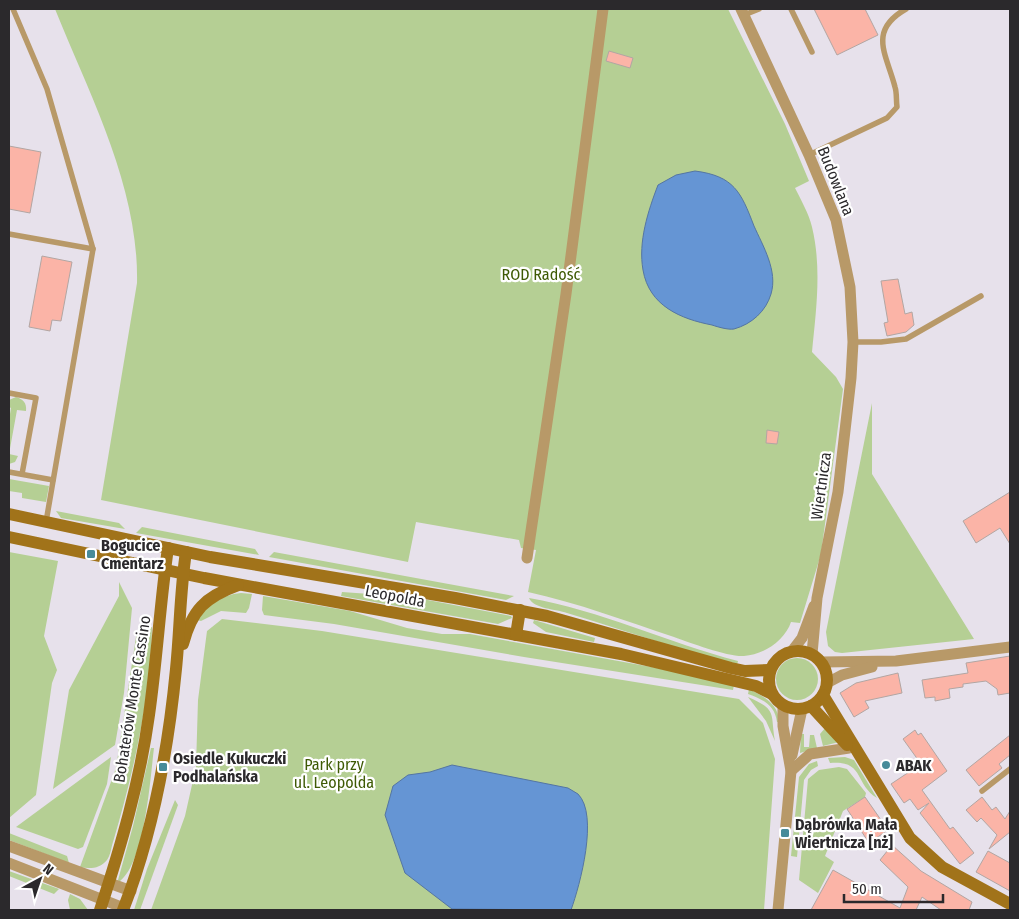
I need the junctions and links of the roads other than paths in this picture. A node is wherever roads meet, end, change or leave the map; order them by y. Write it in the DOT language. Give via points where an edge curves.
graph roads {
  1 [pos="13,9"];
  2 [pos="604,9"];
  3 [pos="759,9"];
  4 [pos="792,9"];
  5 [pos="906,9"];
  6 [pos="743,12"];
  7 [pos="812,52"];
  8 [pos="809,155"];
  9 [pos="9,234"];
  10 [pos="94,249"];
  11 [pos="980,296"];
  12 [pos="853,342"];
  13 [pos="851,378"];
  14 [pos="9,393"];
  15 [pos="9,472"];
  16 [pos="22,474"];
  17 [pos="53,480"];
  18 [pos="9,514"];
  19 [pos="46,522"];
  20 [pos="9,537"];
  21 [pos="168,548"];
  22 [pos="186,552"];
  23 [pos="527,558"];
  24 [pos="165,570"];
  25 [pos="183,574"];
  26 [pos="240,584"];
  27 [pos="817,598"];
  28 [pos="520,610"];
  29 [pos="516,635"];
  30 [pos="1010,647"];
  31 [pos="792,651"];
  32 [pos="817,658"];
  33 [pos="896,660"];
  34 [pos="770,670"];
  35 [pos="176,671"];
  36 [pos="825,689"];
  37 [pos="772,694"];
  38 [pos="783,706"];
  39 [pos="806,708"];
  40 [pos="849,748"];
  41 [pos="861,759"];
  42 [pos="791,767"];
  43 [pos="1010,769"];
  44 [pos="982,791"];
  45 [pos="9,846"];
  46 [pos="9,863"];
  47 [pos="109,884"];
  48 [pos="131,891"];
  49 [pos="1010,904"];
  50 [pos="102,905"];
  51 [pos="124,909"];
  52 [pos="778,910"];
  1 -- 10 [label="lane" via="47,89"];
  2 -- 23 [label="street"];
  3 -- 6 [label="lane"];
  4 -- 7 [label="lane"];
  5 -- 8 [label="lane" via="893,16 886,26 882,48 896,89 896,107 887,118"];
  6 -- 8 [label="street, Budowlana"];
  8 -- 12 [label="street, Budowlana" via="836,220 844,252"];
  9 -- 10 [label="lane"];
  10 -- 17 [label="lane"];
  11 -- 12 [label="lane" via="906,339"];
  12 -- 13 [label="street, Budowlana"];
  13 -- 27 [label="street, Wiertnicza" via="838,492"];
  14 -- 16 [label="lane" via="36,398"];
  15 -- 16 [label="lane"];
  16 -- 17 [label="lane"];
  17 -- 19 [label="lane"];
  18 -- 19 [label="street, Leopolda"];
  19 -- 21 [label="street, Leopolda"];
  20 -- 24 [label="street, Leopolda"];
  21 -- 22 [label="street, Leopolda"];
  21 -- 24 [label="street, Bohaterów Monte Cassino"];
  22 -- 25 [label="street"];
  22 -- 28 [label="street, Leopolda"];
  24 -- 25 [label="street, Leopolda"];
  24 -- 47 [label="street, Bohaterów Monte Cassino" via="144,746 131,808"];
  25 -- 26 [label="street, Leopolda"];
  25 -- 35 [label="street"];
  26 -- 29 [label="street, Leopolda"];
  26 -- 35 [label="street" via="210,598 194,613"];
  27 -- 31 [label="street, Wiertnicza" via="802,638"];
  27 -- 32 [label="street, Wiertnicza"];
  28 -- 29 [label="street"];
  28 -- 34 [label="street, Leopolda" via="730,668 750,672"];
  29 -- 37 [label="street, Leopolda" via="630,656 756,686"];
  30 -- 33 [label="street"];
  31 -- 32 [label="street"];
  31 -- 34 [label="street" via="774,661"];
  32 -- 33 [label="street"];
  32 -- 36 [label="street"];
  33 -- 36 [label="street" via="842,675"];
  34 -- 37 [label="street" via="768,683"];
  35 -- 48 [label="street" via="153,818"];
  36 -- 39 [label="street"];
  36 -- 41 [label="street"];
  37 -- 38 [label="street"];
  38 -- 39 [label="street"];
  38 -- 42 [label="street" via="783,726"];
  39 -- 40 [label="street"];
  39 -- 42 [label="street" via="796,728"];
  40 -- 41 [label="street"];
  40 -- 42 [label="street" via="810,754"];
  41 -- 49 [label="street" via="910,838 942,867"];
  42 -- 52 [label="street"];
  43 -- 44 [label="lane"];
  45 -- 47 [label="street"];
  46 -- 50 [label="street"];
  47 -- 48 [label="street"];
  47 -- 50 [label="street, Bohaterów Monte Cassino"];
  48 -- 51 [label="street"];
  50 -- 51 [label="street"];
}
